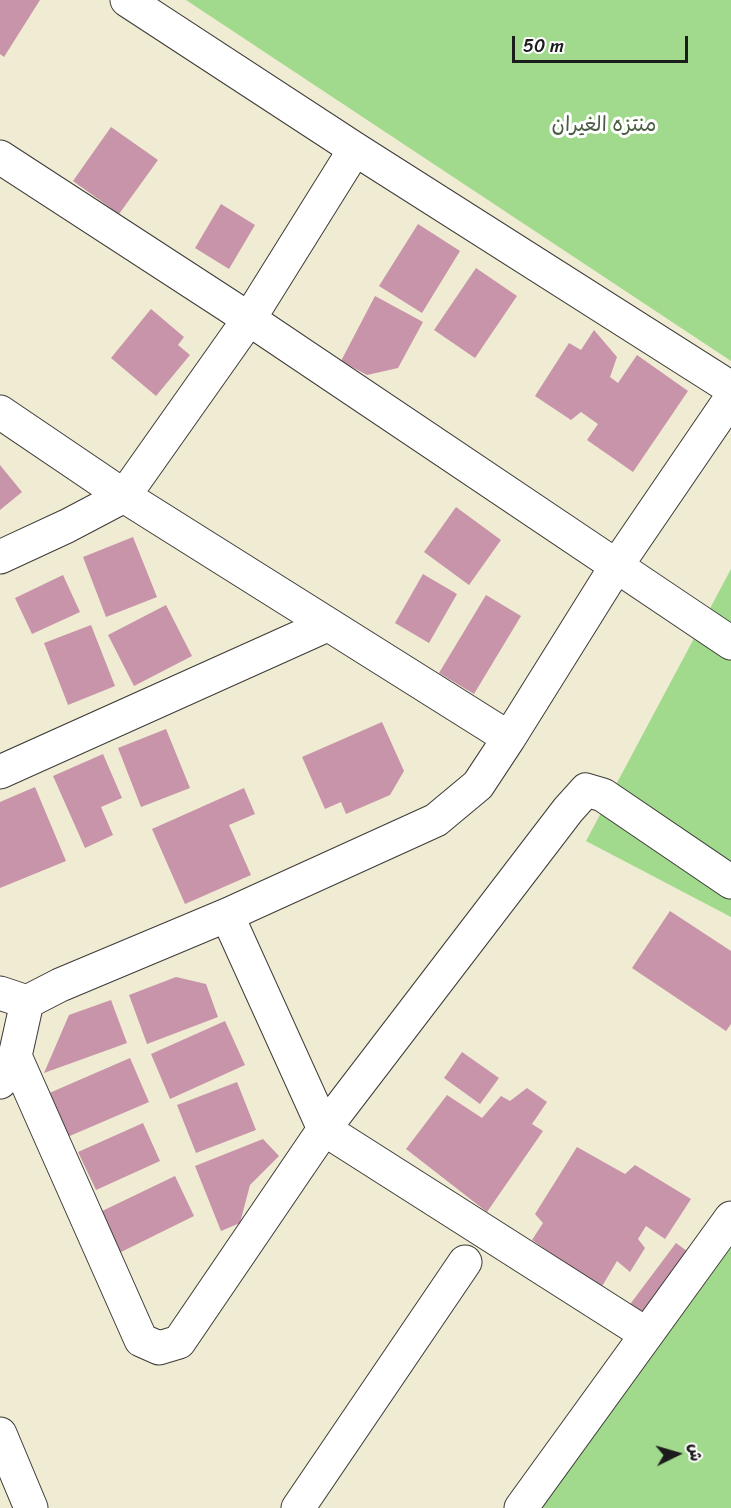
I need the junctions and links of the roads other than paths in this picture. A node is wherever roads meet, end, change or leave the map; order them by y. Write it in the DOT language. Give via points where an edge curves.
graph roads {
  1 [pos="127,0"];
  2 [pos="355,149"];
  3 [pos="0,157"];
  4 [pos="249,319"];
  5 [pos="731,388"];
  6 [pos="731,398"];
  7 [pos="0,412"];
  8 [pos="124,496"];
  9 [pos="0,557"];
  10 [pos="617,565"];
  11 [pos="327,625"];
  12 [pos="731,643"];
  13 [pos="509,738"];
  14 [pos="0,772"];
  15 [pos="731,882"];
  16 [pos="227,915"];
  17 [pos="14,997"];
  18 [pos="8,1069"];
  19 [pos="324,1130"];
  20 [pos="731,1218"];
  21 [pos="465,1262"];
  22 [pos="646,1334"];
  23 [pos="0,1434"];
  24 [pos="8,1479"];
  25 [pos="32,1508"];
  26 [pos="298,1508"];
  27 [pos="521,1508"];
  1 -- 2 [label="street"];
  2 -- 4 [label="street"];
  2 -- 5 [label="street"];
  3 -- 4 [label="street"];
  4 -- 8 [label="street"];
  4 -- 10 [label="street"];
  6 -- 10 [label="street"];
  7 -- 8 [label="street"];
  8 -- 9 [label="street"];
  8 -- 11 [label="street"];
  10 -- 12 [label="street"];
  10 -- 13 [label="street"];
  11 -- 13 [label="street"];
  11 -- 14 [label="street"];
  13 -- 16 [label="street" via="478,785 436,820"];
  15 -- 19 [label="street" via="603,795 586,790"];
  16 -- 17 [label="street" via="60,985"];
  16 -- 19 [label="street"];
  17 -- 18 [label="street"];
  18 -- 19 [label="street" via="141,1340 159,1348 179,1342"];
  19 -- 22 [label="street"];
  20 -- 22 [label="street"];
  21 -- 26 [label="street"];
  22 -- 27 [label="street"];
  23 -- 24 [label="street"];
  24 -- 25 [label="street"];
}
